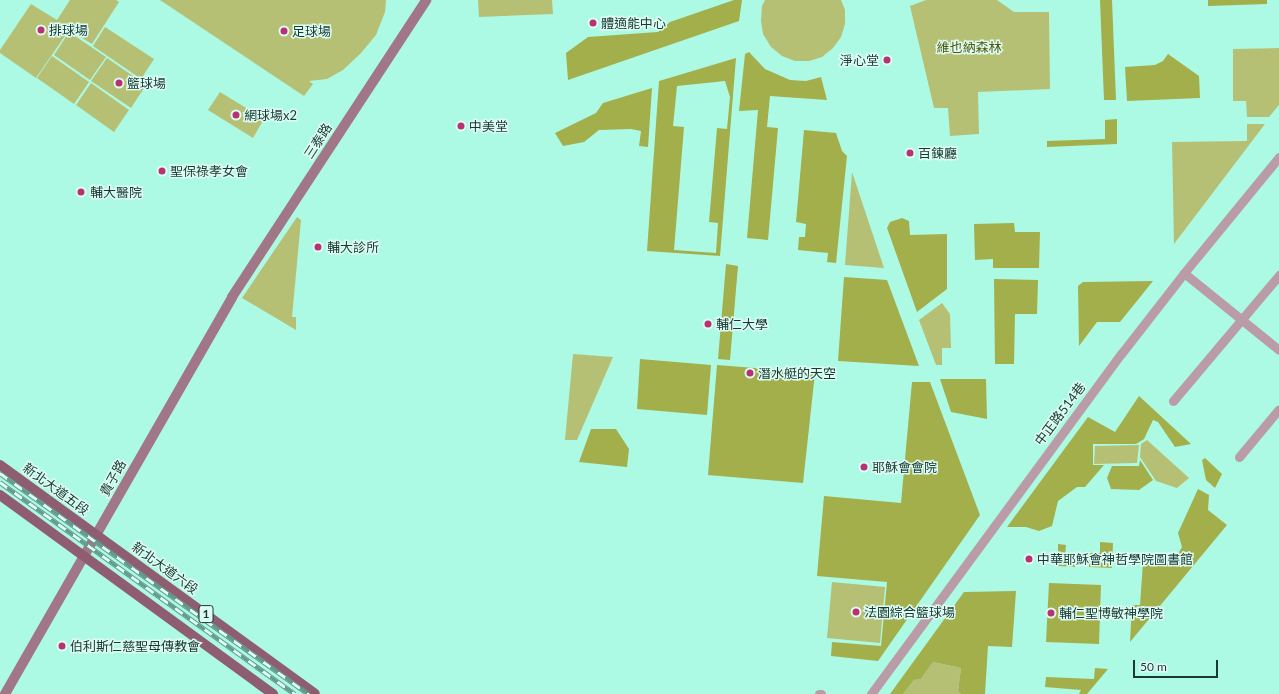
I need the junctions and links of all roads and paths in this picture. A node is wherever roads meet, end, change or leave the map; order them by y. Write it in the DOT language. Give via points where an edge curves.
graph roads {
  1 [pos="426,0"];
  2 [pos="1279,157"];
  3 [pos="1184,273"];
  4 [pos="1279,275"];
  5 [pos="232,297"];
  6 [pos="1242,320"];
  7 [pos="1279,350"];
  8 [pos="1173,402"];
  9 [pos="1279,409"];
  10 [pos="1239,457"];
  11 [pos="0,465"];
  12 [pos="0,495"];
  13 [pos="96,534"];
  14 [pos="83,557"];
  15 [pos="5,694"];
  16 [pos="273,694"];
  17 [pos="315,694"];
  18 [pos="871,694"];
  1 -- 5 [label="street, 三泰路"];
  2 -- 3 [label="street, 中正路514巷"];
  3 -- 6 [label="street"];
  3 -- 18 [label="street, 中正路514巷" via="1007,507"];
  4 -- 6 [label="street"];
  5 -- 13 [label="street, 貴子路"];
  6 -- 7 [label="street"];
  6 -- 8 [label="street"];
  9 -- 10 [label="street"];
  11 -- 13 [label="main road, 新北大道五段 / 1"];
  12 -- 14 [label="main road, 1"];
  13 -- 14 [label="street, 貴子路"];
  13 -- 17 [label="main road, 新北大道六段 / 1"];
  14 -- 15 [label="street, 貴子路"];
  14 -- 16 [label="main road, 1"];
}
